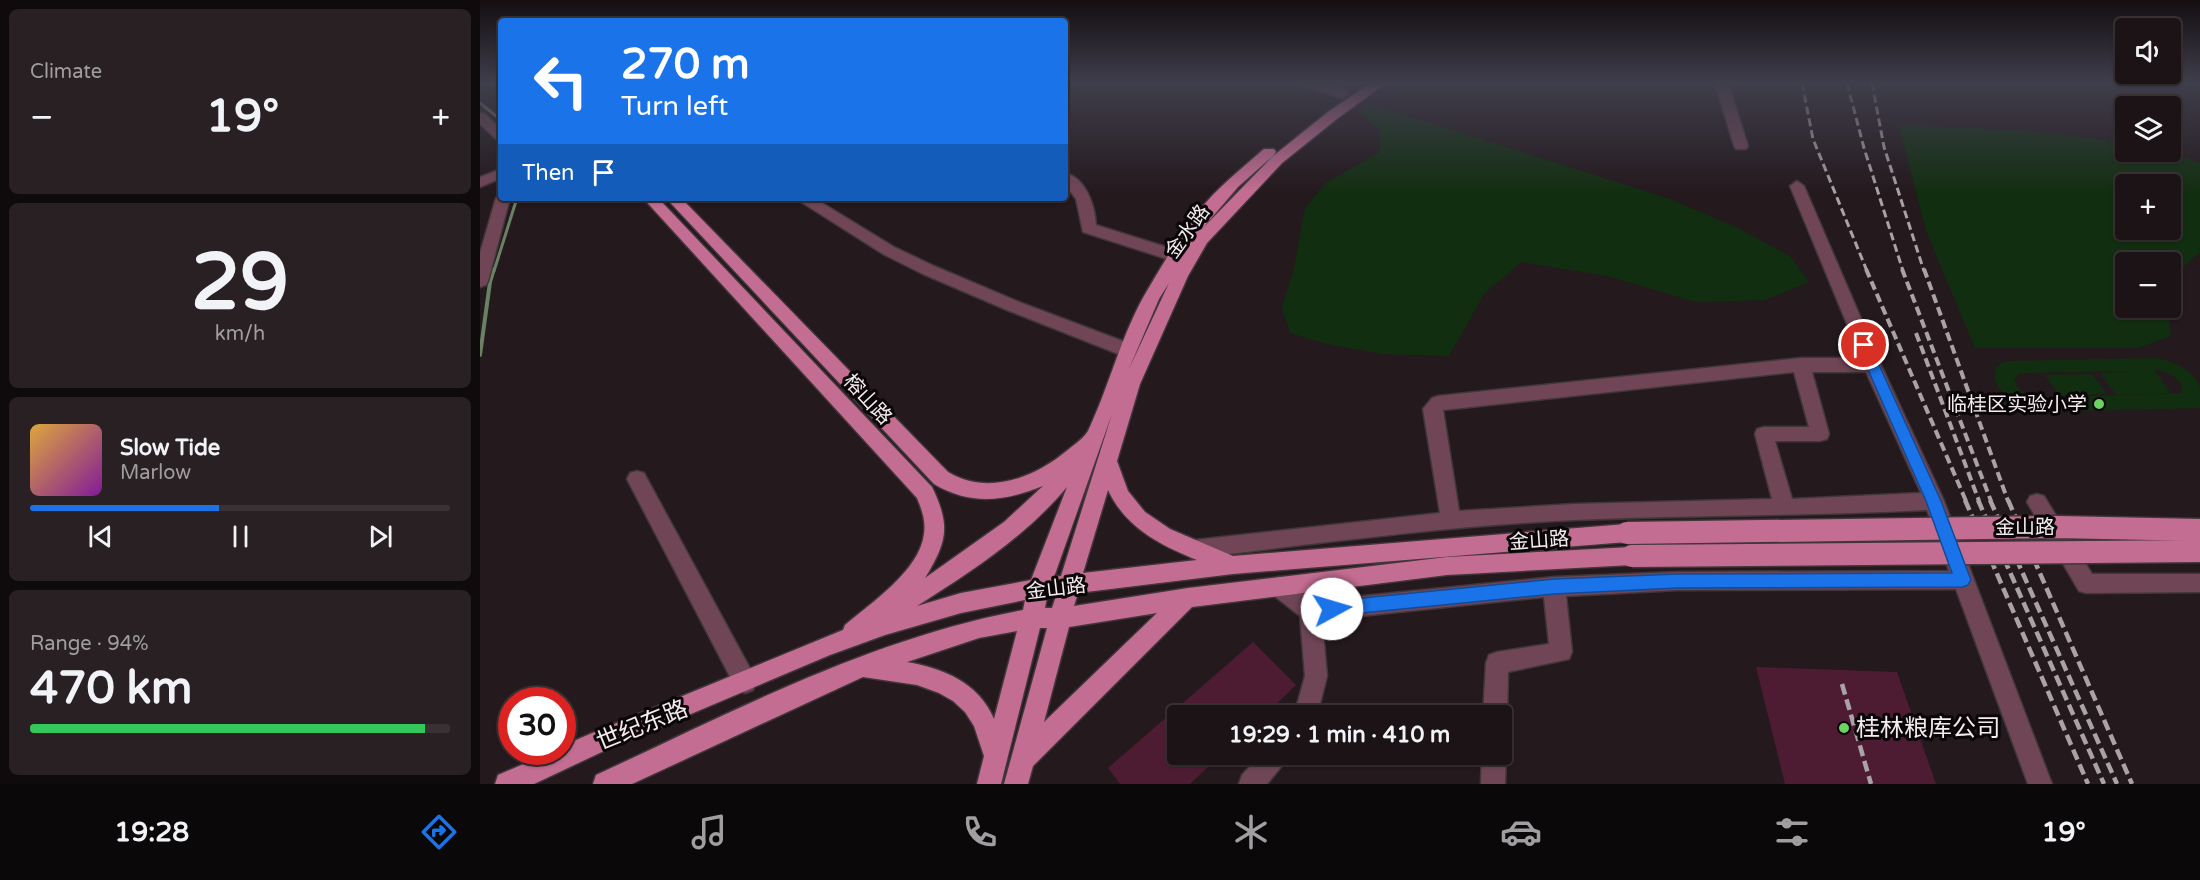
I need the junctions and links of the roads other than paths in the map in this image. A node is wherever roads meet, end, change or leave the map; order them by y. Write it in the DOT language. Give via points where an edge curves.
graph roads {
  1 [pos="483,120"];
  2 [pos="1308,120"];
  3 [pos="1327,120"];
  4 [pos="1733,120"];
  5 [pos="498,133"];
  6 [pos="1741,146"];
  7 [pos="498,174"];
  8 [pos="1068,180"];
  9 [pos="480,182"];
  10 [pos="1797,186"];
  11 [pos="502,201"];
  12 [pos="653,201"];
  13 [pos="676,201"];
  14 [pos="808,201"];
  15 [pos="1176,256"];
  16 [pos="480,280"];
  17 [pos="1127,350"];
  18 [pos="1802,365"];
  19 [pos="1872,365"];
  20 [pos="1096,437"];
  21 [pos="1107,461"];
  22 [pos="637,479"];
  23 [pos="1934,501"];
  24 [pos="2037,502"];
  25 [pos="1784,507"];
  26 [pos="1451,520"];
  27 [pos="2200,530"];
  28 [pos="1195,549"];
  29 [pos="2200,551"];
  30 [pos="1233,565"];
  31 [pos="1963,580"];
  32 [pos="2200,583"];
  33 [pos="1069,586"];
  34 [pos="1279,587"];
  35 [pos="1554,587"];
  36 [pos="1039,588"];
  37 [pos="1186,599"];
  38 [pos="1310,611"];
  39 [pos="1032,618"];
  40 [pos="1060,618"];
  41 [pos="843,640"];
  42 [pos="861,667"];
  43 [pos="745,682"];
  44 [pos="1308,705"];
  45 [pos="1495,705"];
  46 [pos="995,753"];
  47 [pos="1021,761"];
  48 [pos="1267,765"];
  49 [pos="1494,765"];
  50 [pos="507,784"];
  51 [pos="605,784"];
  52 [pos="989,784"];
  53 [pos="1016,784"];
  54 [pos="1251,784"];
  55 [pos="1493,784"];
  56 [pos="2040,784"];
  1 -- 5 [label="street"];
  2 -- 15 [label="main road, 金水路" via="1233,184 1203,216"];
  3 -- 21 [label="main road, 金水路" via="1277,160 1201,240 1148,344"];
  4 -- 6 [label="street"];
  7 -- 9 [label="street"];
  8 -- 15 [label="street" via="1085,202 1088,228"];
  10 -- 19 [label="street"];
  11 -- 16 [label="street"];
  12 -- 41 [label="main road, 榕山路" via="933,505 936,529 918,573"];
  13 -- 20 [label="main road, 榕山路" via="953,487 1004,491 1037,480 1063,465"];
  14 -- 17 [label="street" via="899,256 1001,302"];
  15 -- 17 [label="main road, 金水路"];
  17 -- 20 [label="main road, 金水路"];
  18 -- 19 [label="street"];
  18 -- 25 [label="street" via="1820,434 1764,434"];
  18 -- 26 [label="street" via="1438,403 1432,409"];
  19 -- 23 [label="street"];
  20 -- 36 [label="main road, 金水路"];
  20 -- 41 [label="main road" via="1065,476 982,552"];
  21 -- 28 [label="main road" via="1127,507 1155,530"];
  21 -- 33 [label="main road, 金水路"];
  22 -- 43 [label="street"];
  23 -- 25 [label="street"];
  23 -- 31 [label="street"];
  24 -- 32 [label="street" via="2086,584"];
  25 -- 26 [label="street" via="1574,512"];
  26 -- 28 [label="street"];
  27 -- 30 [label="main road, 金山路, bridge" via="2057,527 1627,533"];
  28 -- 30 [label="main road"];
  29 -- 34 [label="main road, 金山路, bridge" via="1632,556 1447,566"];
  30 -- 33 [label="main road, 金山路"];
  31 -- 35 [label="street" via="1678,581"];
  31 -- 56 [label="street"];
  33 -- 36 [label="main road, 金山路"];
  33 -- 40 [label="main road, 金水路"];
  34 -- 37 [label="main road, 金山路"];
  34 -- 38 [label="street"];
  35 -- 38 [label="street"];
  35 -- 45 [label="street" via="1561,652 1497,663"];
  36 -- 39 [label="main road, 金水路"];
  36 -- 41 [label="main road, 金山路" via="961,603"];
  37 -- 40 [label="main road, 金山路"];
  37 -- 47 [label="main road"];
  38 -- 44 [label="street" via="1316,676"];
  39 -- 40 [label="main road, 金山路"];
  39 -- 42 [label="main road, 金山路" via="979,628"];
  39 -- 46 [label="main road, 金水路"];
  40 -- 47 [label="main road, 金水路"];
  41 -- 43 [label="main road, 世纪东路"];
  42 -- 46 [label="main road" via="906,672 951,686 981,716"];
  42 -- 51 [label="main road, 世纪东路"];
  43 -- 50 [label="main road, 世纪东路"];
  46 -- 52 [label="main road, 金水路"];
  47 -- 53 [label="main road, 金水路"];
  48 -- 54 [label="street"];
  49 -- 55 [label="street"];
}
